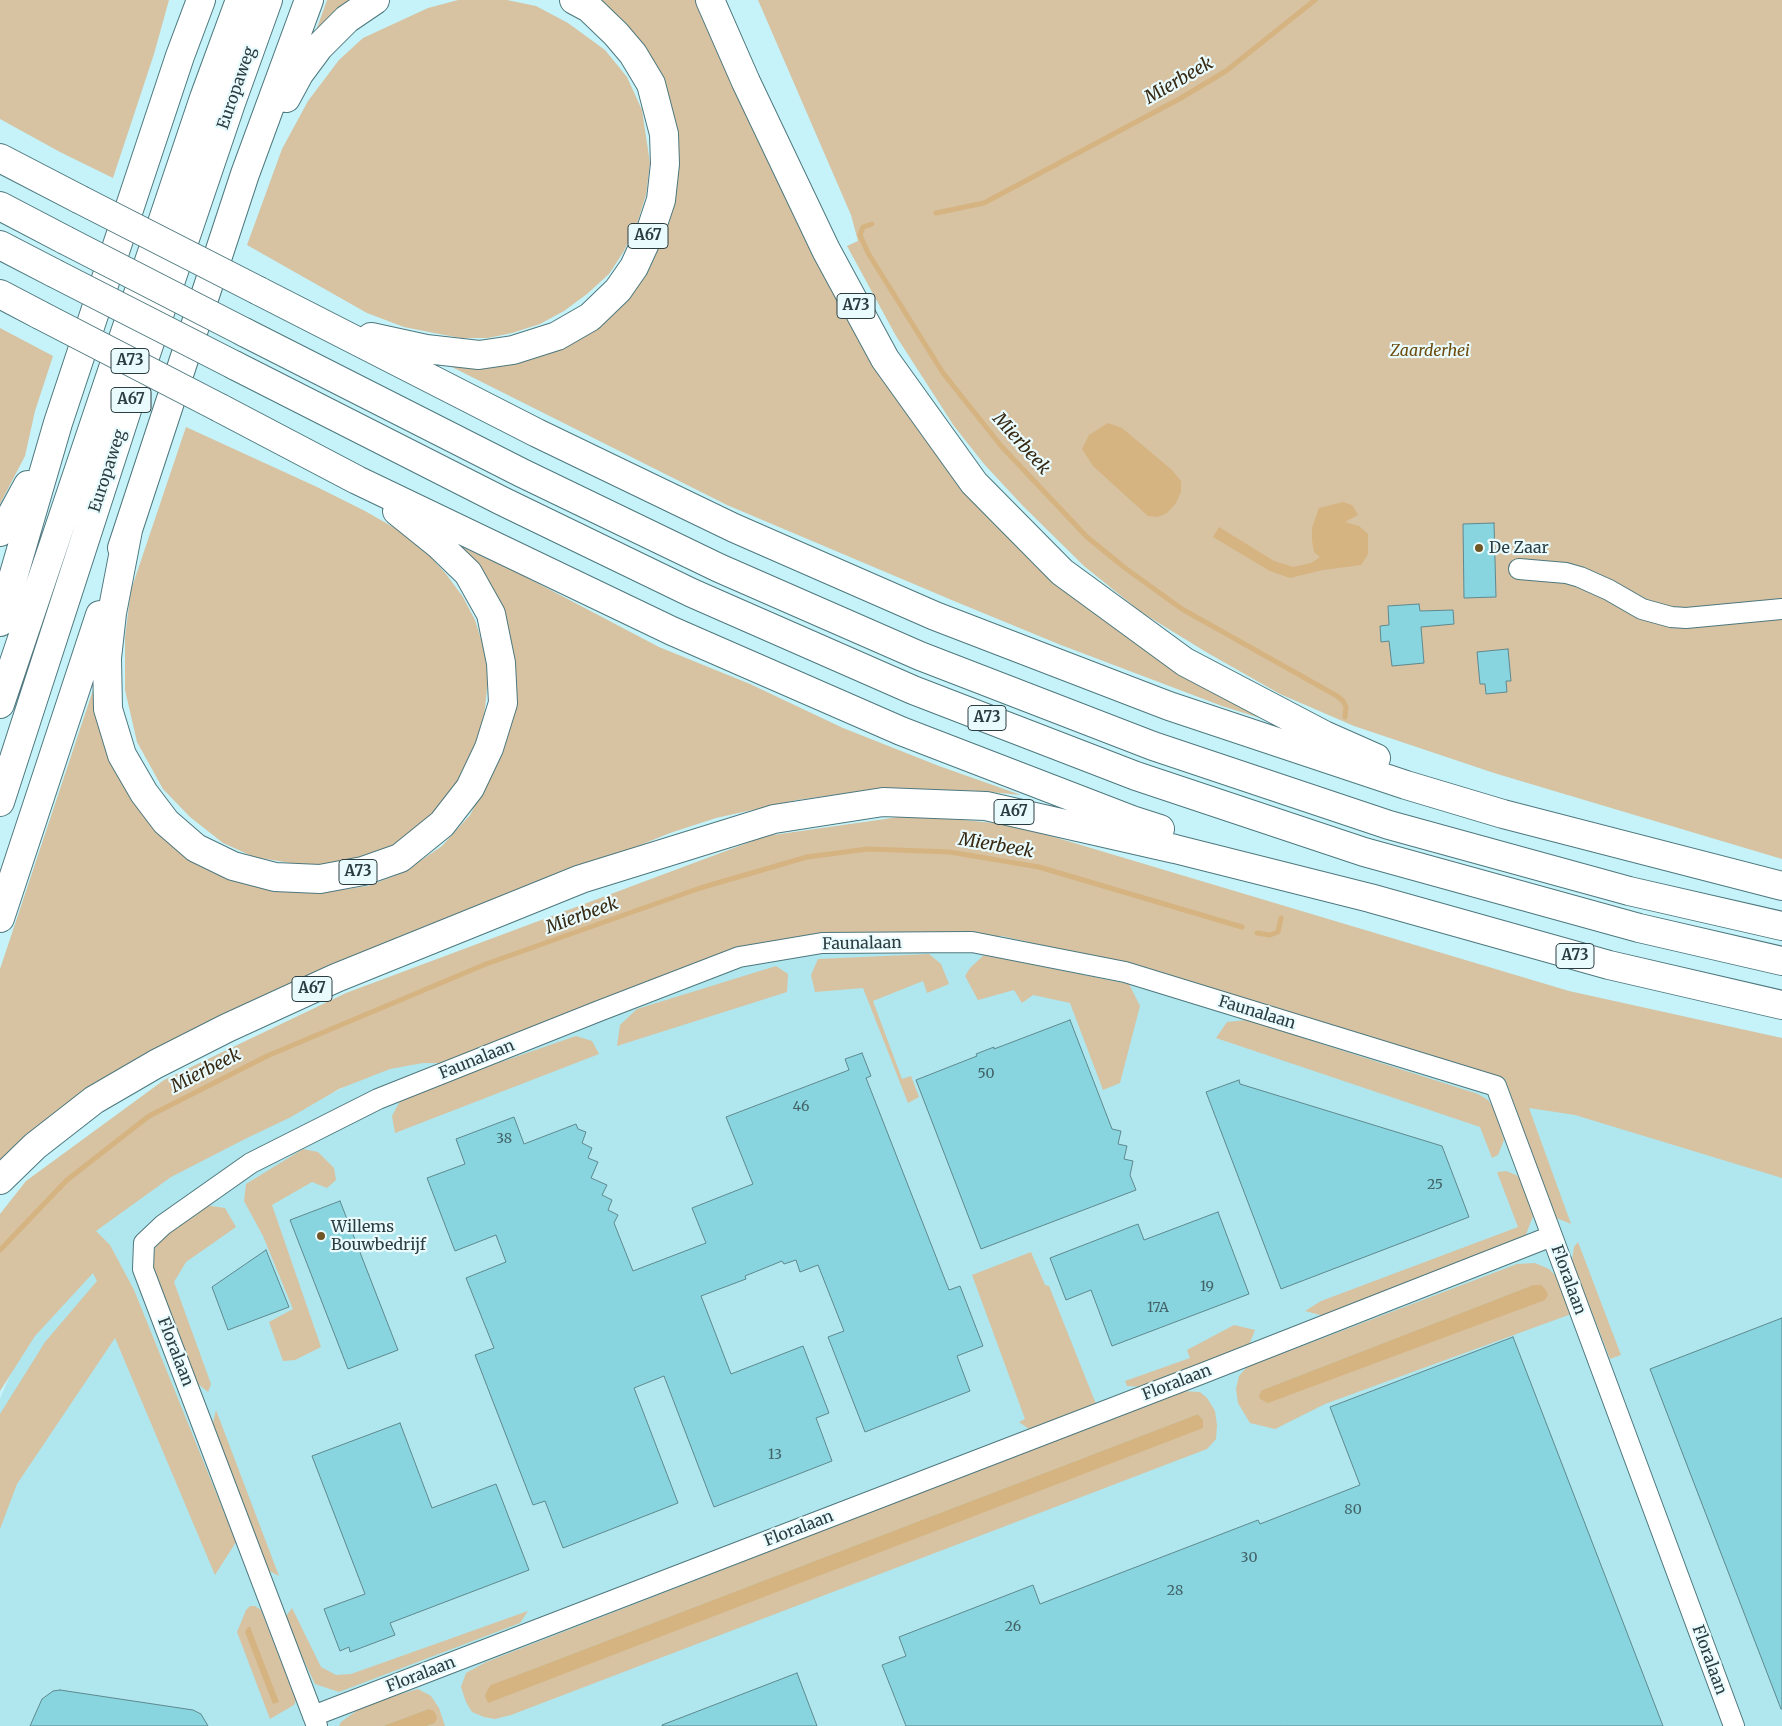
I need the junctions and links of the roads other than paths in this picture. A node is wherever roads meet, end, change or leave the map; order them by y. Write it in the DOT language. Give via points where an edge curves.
graph roads {
  1 [pos="190,0"];
  2 [pos="201,0"];
  3 [pos="240,0"];
  4 [pos="268,0"];
  5 [pos="309,0"];
  6 [pos="374,0"];
  7 [pos="574,0"];
  8 [pos="710,0"];
  9 [pos="180,56"];
  10 [pos="0,158"];
  11 [pos="245,174"];
  12 [pos="0,206"];
  13 [pos="0,245"];
  14 [pos="0,294"];
  15 [pos="0,300"];
  16 [pos="40,315"];
  17 [pos="333,329"];
  18 [pos="58,423"];
  19 [pos="357,480"];
  20 [pos="128,530"];
  21 [pos="0,532"];
  22 [pos="1519,569"];
  23 [pos="1782,608"];
  24 [pos="0,622"];
  25 [pos="0,704"];
  26 [pos="0,802"];
  27 [pos="1503,814"];
  28 [pos="1782,886"];
  29 [pos="1370,898"];
  30 [pos="0,918"];
  31 [pos="1782,926"];
  32 [pos="1782,961"];
  33 [pos="1782,1005"];
  34 [pos="0,1180"];
  35 [pos="1552,1236"];
  36 [pos="143,1269"];
  37 [pos="315,1721"];
  38 [pos="1734,1726"];
  1 -- 9 [label="highway"];
  2 -- 9 [label="highway"];
  3 -- 25 [label="highway, Europaweg / A67"];
  4 -- 26 [label="highway, Europaweg / A67" via="128,407"];
  5 -- 11 [label="highway, A67"];
  6 -- 11 [label="highway, A67" via="347,19 319,47 299,74"];
  7 -- 17 [label="highway, A67" via="589,8 633,54 651,84 664,134 661,200 634,268 618,290 590,317 557,336 513,350 479,355 426,349"];
  8 -- 27 [label="highway, A73" via="826,250 885,359 974,484 1062,572 1185,662 1324,735"];
  9 -- 18 [label="highway"];
  10 -- 17 [label="highway, A73, bridge"];
  11 -- 20 [label="highway, A67"];
  12 -- 31 [label="highway, A73, bridge" via="522,473 719,568 946,666 1154,746 1389,824 1629,891"];
  13 -- 32 [label="highway, A73, bridge" via="502,502 692,593 913,690 1118,769 1364,852 1639,928"];
  14 -- 16 [label="highway, A73"];
  15 -- 16 [label="highway"];
  16 -- 19 [label="highway, A73, bridge"];
  17 -- 27 [label="highway, A73" via="734,528 935,616 1169,706"];
  18 -- 21 [label="highway" via="28,485"];
  18 -- 24 [label="highway"];
  19 -- 20 [label="highway, A73" via="438,544 468,573 491,614 501,663 503,703 489,748 470,788 442,824 400,858 363,871 320,880 275,877 233,866 196,848 166,822 144,793 122,755 108,709 109,640"];
  19 -- 29 [label="highway, A73" via="672,631 901,731 1132,820"];
  20 -- 30 [label="highway, A67"];
  22 -- 23 [label="street" via="1580,577 1642,609 1671,617"];
  27 -- 28 [label="highway, A73"];
  29 -- 33 [label="highway, A73" via="1609,965"];
  29 -- 34 [label="highway, A67" via="986,806 883,802 774,819 581,879 336,978 227,1028 94,1100 34,1146"];
  35 -- 36 [label="street, Faunalaan" via="1496,1086 1125,972 972,942 822,943 739,957 378,1099 251,1163 162,1224 144,1243"];
  35 -- 37 [label="street, Floralaan"];
  35 -- 38 [label="street, Floralaan"];
  36 -- 37 [label="street, Floralaan"];
}
